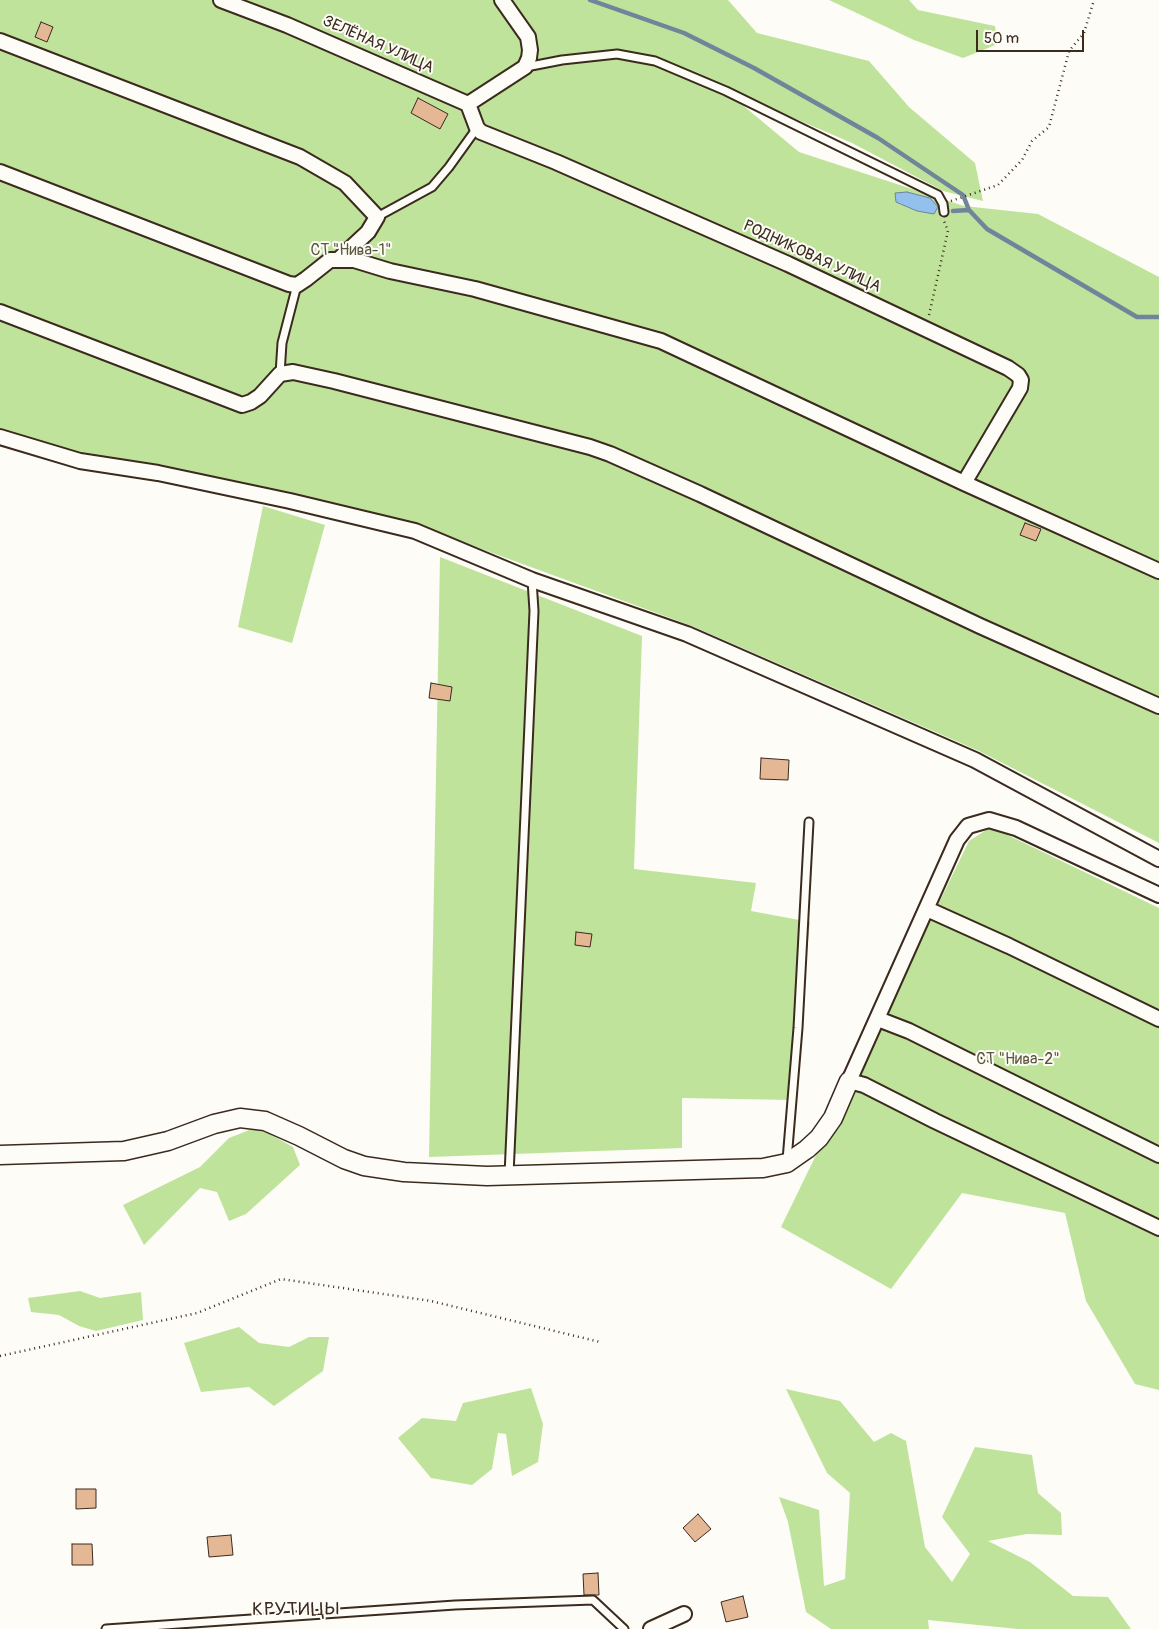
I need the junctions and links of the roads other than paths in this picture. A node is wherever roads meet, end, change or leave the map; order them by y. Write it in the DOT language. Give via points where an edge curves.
graph roads {
  1 [pos="221,0"];
  2 [pos="502,0"];
  3 [pos="0,41"];
  4 [pos="525,67"];
  5 [pos="468,104"];
  6 [pos="476,128"];
  7 [pos="0,172"];
  8 [pos="944,212"];
  9 [pos="377,218"];
  10 [pos="338,259"];
  11 [pos="297,284"];
  12 [pos="0,312"];
  13 [pos="280,374"];
  14 [pos="0,437"];
  15 [pos="964,483"];
  16 [pos="1159,571"];
  17 [pos="532,580"];
  18 [pos="1159,706"];
  19 [pos="809,822"];
  20 [pos="1159,859"];
  21 [pos="1159,896"];
  22 [pos="927,909"];
  23 [pos="878,1019"];
  24 [pos="1159,1020"];
  25 [pos="848,1081"];
  26 [pos="0,1155"];
  27 [pos="1159,1155"];
  28 [pos="786,1163"];
  29 [pos="509,1175"];
  30 [pos="1159,1228"];
  31 [pos="684,1614"];
  32 [pos="106,1629"];
  33 [pos="624,1629"];
  34 [pos="651,1629"];
  1 -- 5 [label="street, ЗЕЛЁНАЯ УЛИЦА" via="287,25"];
  2 -- 4 [label="street" via="528,37 530,50"];
  3 -- 9 [label="street" via="300,157 345,183"];
  4 -- 5 [label="street"];
  4 -- 8 [label="lane" via="617,54 655,61 726,91 938,195"];
  5 -- 6 [label="street"];
  6 -- 9 [label="lane" via="432,187"];
  6 -- 15 [label="street, РОДНИКОВАЯ УЛИЦА" via="788,264 1018,375 1020,388"];
  7 -- 11 [label="street" via="289,284"];
  9 -- 10 [label="street" via="368,232"];
  10 -- 11 [label="street" via="330,260"];
  10 -- 15 [label="street" via="475,289 661,341"];
  11 -- 13 [label="lane" via="282,343"];
  12 -- 13 [label="street" via="242,405 260,396"];
  13 -- 18 [label="street" via="293,372 334,381 610,454"];
  14 -- 17 [label="street" via="80,461 158,473 415,532"];
  15 -- 16 [label="street"];
  17 -- 20 [label="street" via="687,634 975,760"];
  17 -- 29 [label="lane" via="534,610"];
  19 -- 28 [label="lane" via="798,1028"];
  21 -- 22 [label="street" via="1016,828 989,820 968,826 957,840"];
  22 -- 23 [label="street"];
  22 -- 24 [label="street"];
  23 -- 25 [label="street"];
  23 -- 27 [label="street" via="909,1031"];
  25 -- 28 [label="street" via="832,1118 819,1138"];
  25 -- 30 [label="street" via="864,1085"];
  26 -- 29 [label="street" via="124,1151 240,1118 265,1121 364,1166 404,1172"];
  28 -- 29 [label="street" via="762,1168"];
  31 -- 34 [label="street"];
  32 -- 33 [label="lane" via="455,1605 593,1600"];
}
